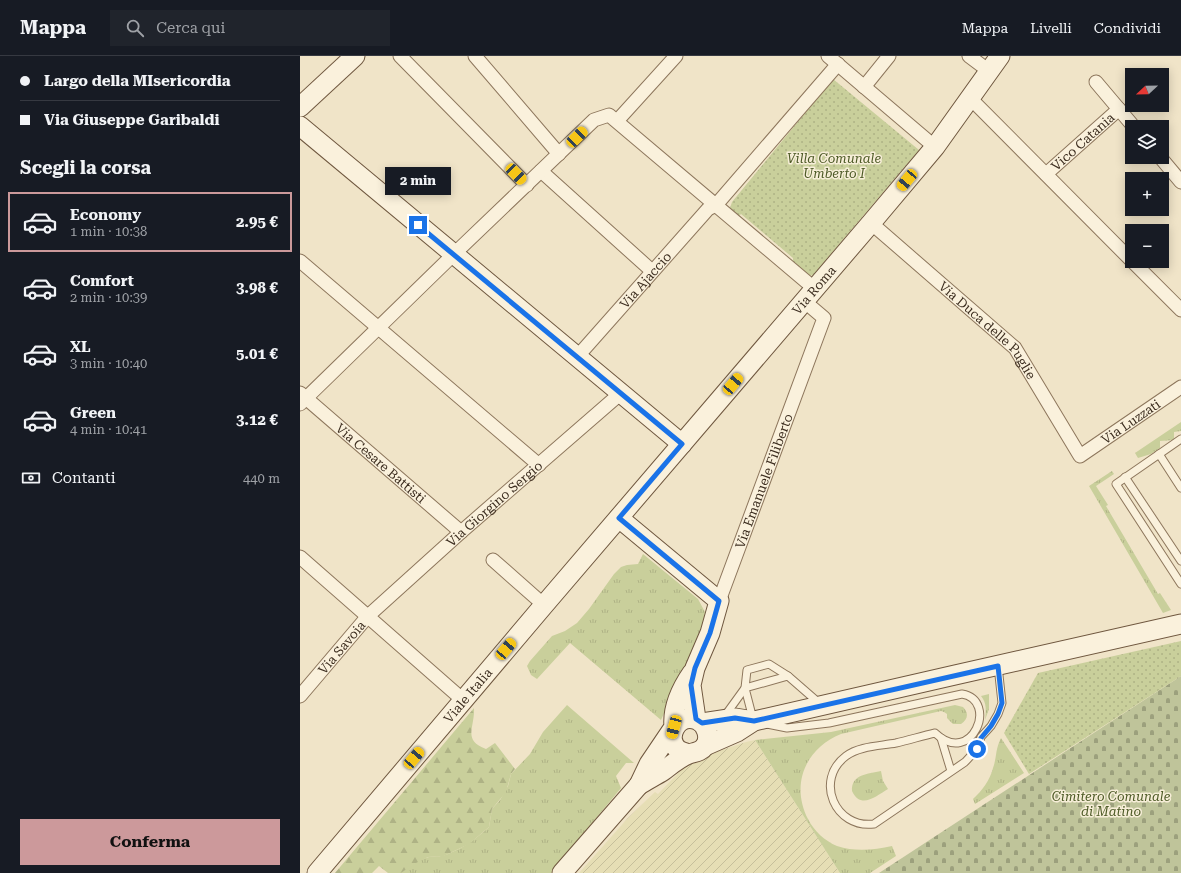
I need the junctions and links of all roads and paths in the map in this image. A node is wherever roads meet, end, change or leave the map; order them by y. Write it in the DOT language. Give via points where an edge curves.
graph roads {
  1 [pos="355,56"];
  2 [pos="400,56"];
  3 [pos="475,56"];
  4 [pos="676,56"];
  5 [pos="889,56"];
  6 [pos="969,56"];
  7 [pos="1000,56"];
  8 [pos="833,60"];
  9 [pos="989,71"];
  10 [pos="1096,82"];
  11 [pos="864,87"];
  12 [pos="970,97"];
  13 [pos="300,107"];
  14 [pos="1119,109"];
  15 [pos="1128,120"];
  16 [pos="617,121"];
  17 [pos="300,126"];
  18 [pos="935,147"];
  19 [pos="559,154"];
  20 [pos="1166,164"];
  21 [pos="541,171"];
  22 [pos="1046,174"];
  23 [pos="1181,182"];
  24 [pos="527,185"];
  25 [pos="716,205"];
  26 [pos="871,223"];
  27 [pos="1125,254"];
  28 [pos="453,255"];
  29 [pos="300,262"];
  30 [pos="1139,268"];
  31 [pos="652,271"];
  32 [pos="810,295"];
  33 [pos="1181,310"];
  34 [pos="377,328"];
  35 [pos="577,357"];
  36 [pos="1181,387"];
  37 [pos="621,394"];
  38 [pos="302,398"];
  39 [pos="1181,439"];
  40 [pos="682,444"];
  41 [pos="1159,454"];
  42 [pos="1080,456"];
  43 [pos="539,465"];
  44 [pos="1125,478"];
  45 [pos="1181,488"];
  46 [pos="619,518"];
  47 [pos="461,532"];
  48 [pos="300,557"];
  49 [pos="493,560"];
  50 [pos="1181,561"];
  51 [pos="1181,584"];
  52 [pos="719,601"];
  53 [pos="544,605"];
  54 [pos="368,616"];
  55 [pos="1181,616"];
  56 [pos="1181,624"];
  57 [pos="1156,630"];
  58 [pos="998,666"];
  59 [pos="695,668"];
  60 [pos="788,676"];
  61 [pos="745,688"];
  62 [pos="300,696"];
  63 [pos="463,700"];
  64 [pos="822,706"];
  65 [pos="722,720"];
  66 [pos="699,721"];
  67 [pos="754,721"];
  68 [pos="674,727"];
  69 [pos="973,735"];
  70 [pos="941,738"];
  71 [pos="981,738"];
  72 [pos="697,750"];
  73 [pos="951,771"];
  74 [pos="639,785"];
  75 [pos="317,873"];
  76 [pos="562,873"];
  1 -- 13 [label="main road"];
  2 -- 24 [label="street"];
  3 -- 19 [label="street"];
  4 -- 16 [label="street"];
  5 -- 11 [label="street"];
  6 -- 9 [label="street"];
  7 -- 9 [label="main road, Via Roma"];
  8 -- 11 [label="street"];
  8 -- 25 [label="street"];
  9 -- 12 [label="main road, Via Roma"];
  10 -- 14 [label="street"];
  11 -- 18 [label="street"];
  12 -- 18 [label="main road, Via Roma"];
  12 -- 22 [label="street"];
  14 -- 15 [label="street"];
  14 -- 22 [label="street, Vico Catania"];
  16 -- 19 [label="street" via="609,115 594,120"];
  16 -- 25 [label="street"];
  17 -- 28 [label="main road"];
  18 -- 26 [label="main road, Via Roma"];
  19 -- 21 [label="street"];
  20 -- 23 [label="street"];
  21 -- 24 [label="street"];
  21 -- 31 [label="street"];
  22 -- 27 [label="street"];
  24 -- 28 [label="street"];
  25 -- 31 [label="street, Via Ajaccio" via="708,209"];
  25 -- 32 [label="street"];
  26 -- 32 [label="main road, Via Roma"];
  26 -- 42 [label="street, Via Duca delle Puglie" via="1015,348"];
  28 -- 34 [label="street"];
  28 -- 35 [label="main road"];
  29 -- 34 [label="street"];
  30 -- 33 [label="street"];
  31 -- 35 [label="street, Via Ajaccio"];
  32 -- 40 [label="main road, Via Roma"];
  32 -- 52 [label="street, Via Emanuele Filiberto" via="824,318"];
  34 -- 38 [label="street"];
  34 -- 43 [label="street"];
  35 -- 37 [label="main road"];
  36 -- 42 [label="street, Via Luzzati"];
  37 -- 40 [label="main road"];
  37 -- 43 [label="street, Via Giorgino Sergio"];
  38 -- 47 [label="street, Via Cesare Battisti"];
  39 -- 41 [label="lane"];
  40 -- 46 [label="main road, Via Roma"];
  41 -- 44 [label="lane"];
  41 -- 45 [label="lane"];
  43 -- 47 [label="street, Via Giorgino Sergio"];
  44 -- 50 [label="lane"];
  44 -- 51 [label="lane" via="1116,484"];
  46 -- 52 [label="main road"];
  46 -- 53 [label="main road, Viale Italia"];
  47 -- 54 [label="street, Via Giorgino Sergio"];
  48 -- 54 [label="street"];
  49 -- 53 [label="street"];
  52 -- 59 [label="main road, Via Emanuele Filiberto" via="710,633"];
  53 -- 63 [label="main road, Viale Italia"];
  54 -- 62 [label="street, Via Savoia"];
  54 -- 63 [label="street"];
  55 -- 57 [label="street"];
  56 -- 57 [label="main road"];
  57 -- 58 [label="main road"];
  58 -- 64 [label="main road"];
  58 -- 71 [label="lane" via="1002,703 991,726"];
  59 -- 66 [label="main road" via="691,685"];
  59 -- 68 [label="main road" via="679,696 673,718"];
  60 -- 61 [label="lane"];
  60 -- 61 [label="lane" via="769,664 747,670"];
  60 -- 64 [label="lane"];
  61 -- 65 [label="lane"];
  61 -- 67 [label="lane"];
  63 -- 75 [label="main road, Viale Italia"];
  64 -- 67 [label="main road"];
  65 -- 66 [label="main road"];
  65 -- 67 [label="main road" via="735,718"];
  66 -- 68 [label="main road" via="688,718"];
  66 -- 72 [label="main road" via="707,730 708,738"];
  67 -- 69 [label="lane" via="787,728 829,723 966,694 980,712 978,728"];
  67 -- 72 [label="main road" via="737,732"];
  68 -- 72 [label="main road" via="674,745 680,751"];
  68 -- 74 [label="main road" via="649,764"];
  69 -- 70 [label="lane" via="967,740 955,743"];
  69 -- 71 [label="lane"];
  70 -- 73 [label="lane"];
  70 -- 73 [label="lane" via="935,733 855,751 837,764 830,777 831,796 839,812 850,820 866,825 874,824"];
  71 -- 73 [label="lane" via="977,749 965,762"];
  72 -- 74 [label="main road"];
  74 -- 76 [label="main road"];
}
